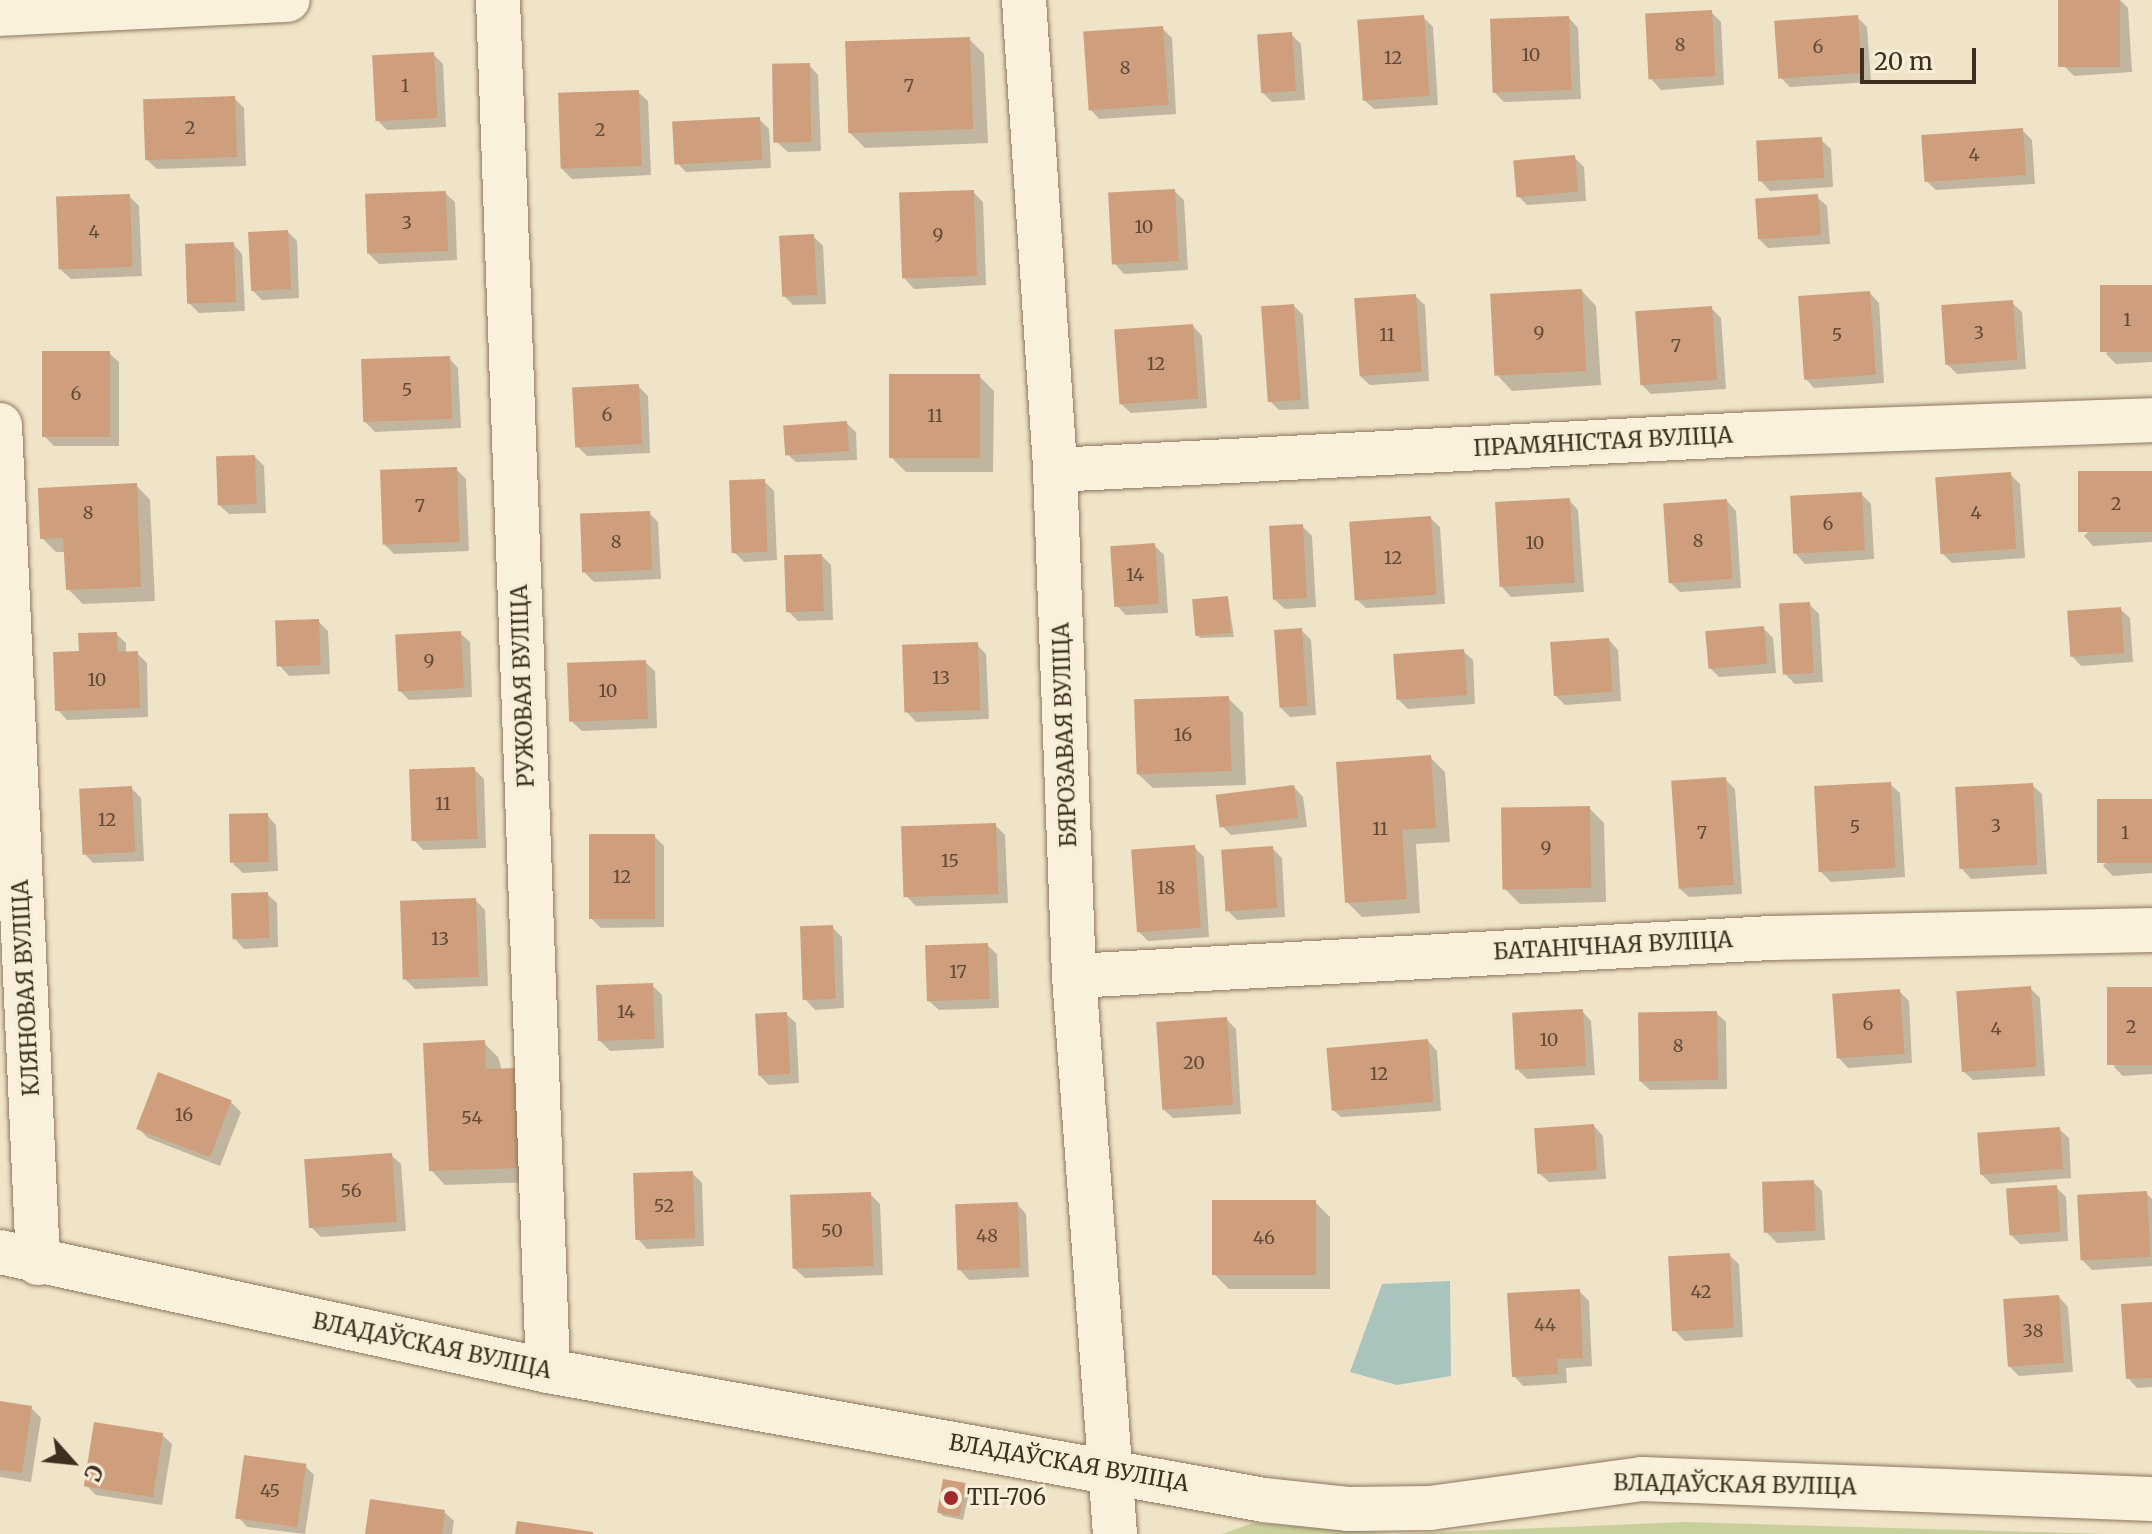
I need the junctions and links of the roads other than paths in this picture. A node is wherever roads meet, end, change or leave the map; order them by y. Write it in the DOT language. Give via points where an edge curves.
graph roads {
  1 [pos="288,0"];
  2 [pos="498,0"];
  3 [pos="1024,0"];
  4 [pos="0,14"];
  5 [pos="2152,420"];
  6 [pos="0,425"];
  7 [pos="1055,470"];
  8 [pos="2152,930"];
  9 [pos="1074,976"];
  10 [pos="19,1258"];
  11 [pos="548,1371"];
  12 [pos="1109,1470"];
  13 [pos="2152,1499"];
  14 [pos="1115,1534"];
  1 -- 4 [label="street"];
  2 -- 11 [label="street, РУЖОВАЯ ВУЛІЦА"];
  3 -- 7 [label="street, БЯРОЗАВАЯ ВУЛІЦА"];
  5 -- 7 [label="street, ПРАМЯНІСТАЯ ВУЛІЦА" via="1754,434"];
  6 -- 10 [label="street, КЛЯНОВАЯ ВУЛІЦА"];
  7 -- 9 [label="street, БЯРОЗАВАЯ ВУЛІЦА"];
  8 -- 9 [label="street, БАТАНІЧНАЯ ВУЛІЦА" via="1771,938"];
  9 -- 12 [label="street, БЯРОЗАВАЯ ВУЛІЦА"];
  10 -- 11 [label="street, ВЛАДАЎСКАЯ ВУЛІЦА"];
  11 -- 12 [label="street, ВЛАДАЎСКАЯ ВУЛІЦА"];
  12 -- 13 [label="street, ВЛАДАЎСКАЯ ВУЛІЦА" via="1264,1500 1348,1509 1430,1508 1642,1479"];
  12 -- 14 [label="street, БЯРОЗАВАЯ ВУЛІЦА"];
}
